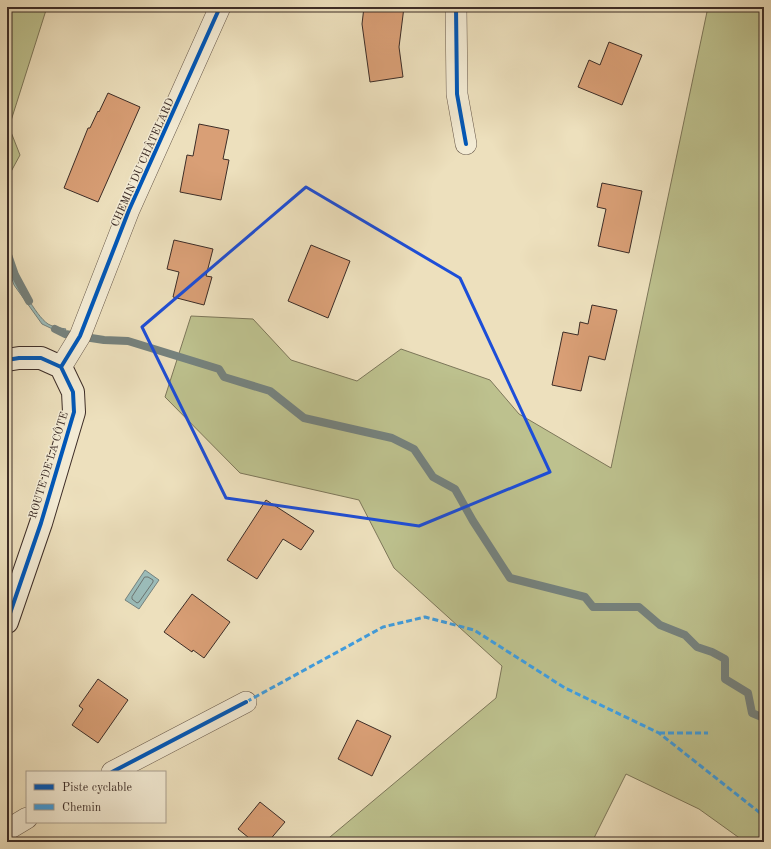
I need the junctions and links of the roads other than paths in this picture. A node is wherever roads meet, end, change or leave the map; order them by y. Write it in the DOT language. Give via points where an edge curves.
graph roads {
  1 [pos="220,7"];
  2 [pos="456,7"];
  3 [pos="466,144"];
  4 [pos="7,360"];
  5 [pos="61,367"];
  6 [pos="7,622"];
  7 [pos="246,702"];
  8 [pos="114,771"];
  9 [pos="26,819"];
  10 [pos="7,830"];
  1 -- 5 [label="street, CHEMIN DU CHÂTELARD" via="129,210 80,336"];
  2 -- 3 [label="street" via="457,94"];
  4 -- 5 [label="street" via="41,358"];
  5 -- 6 [label="street, ROUTE DE LA CÔTE" via="73,392 74,412"];
  7 -- 8 [label="street"];
  9 -- 10 [label="street"];
}
